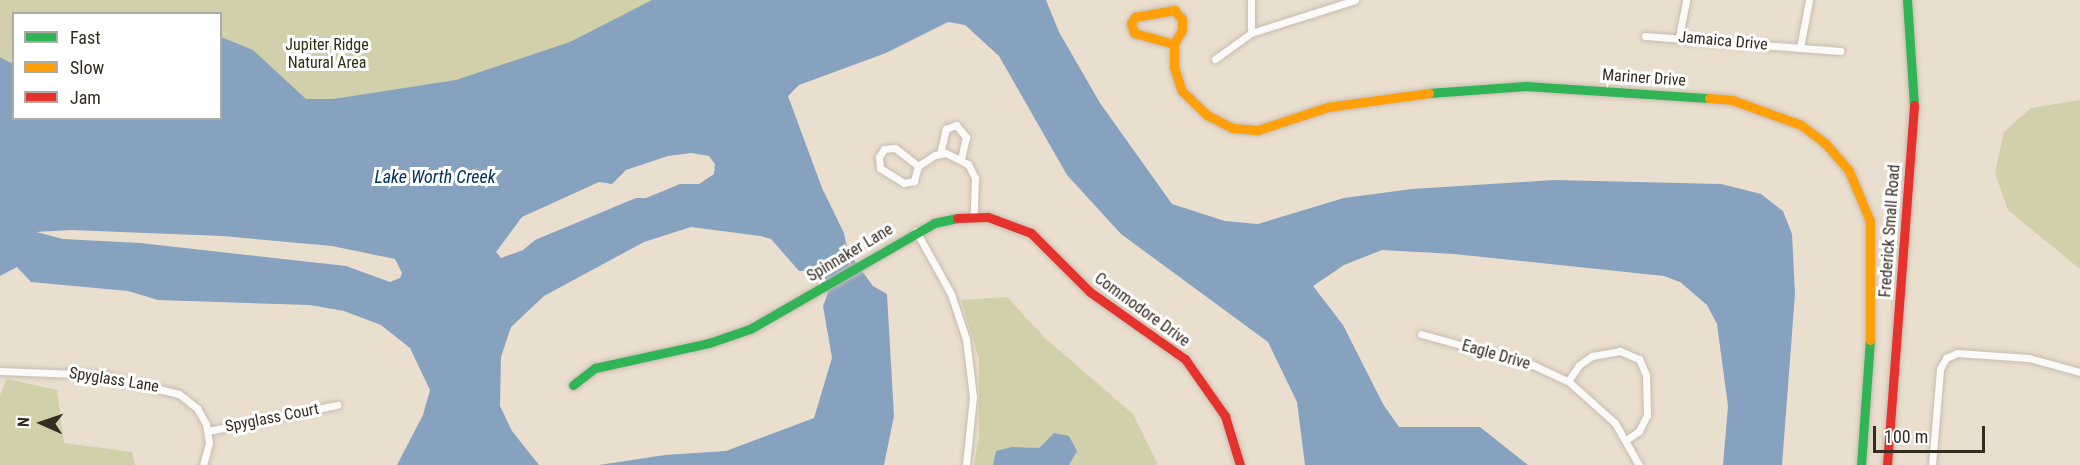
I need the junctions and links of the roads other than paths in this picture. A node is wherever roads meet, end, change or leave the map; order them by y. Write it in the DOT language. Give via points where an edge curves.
graph roads {
  1 [pos="1251,0"];
  2 [pos="1355,0"];
  3 [pos="1686,0"];
  4 [pos="1809,0"];
  5 [pos="1907,0"];
  6 [pos="1335,3"];
  7 [pos="1251,33"];
  8 [pos="1645,36"];
  9 [pos="1679,37"];
  10 [pos="1174,44"];
  11 [pos="1800,48"];
  12 [pos="1840,51"];
  13 [pos="1215,59"];
  14 [pos="940,154"];
  15 [pos="962,158"];
  16 [pos="918,166"];
  17 [pos="974,216"];
  18 [pos="916,231"];
  19 [pos="1421,334"];
  20 [pos="0,371"];
  21 [pos="2080,372"];
  22 [pos="1568,381"];
  23 [pos="573,385"];
  24 [pos="336,405"];
  25 [pos="208,431"];
  26 [pos="1626,440"];
  27 [pos="202,465"];
  28 [pos="966,465"];
  29 [pos="1240,465"];
  30 [pos="1639,465"];
  31 [pos="1861,465"];
  32 [pos="1887,465"];
  33 [pos="1932,465"];
  1 -- 7 [label="street"];
  2 -- 6 [label="street"];
  3 -- 9 [label="street"];
  4 -- 11 [label="street"];
  5 -- 32 [label="street, Frederick Small Road" via="1914,106"];
  6 -- 7 [label="street"];
  7 -- 13 [label="street"];
  8 -- 9 [label="street, Jamaica Drive"];
  9 -- 11 [label="street, Jamaica Drive"];
  10 -- 10 [label="street, Mariner Drive" via="1182,30 1182,19 1174,10 1151,13 1131,23 1134,33"];
  10 -- 31 [label="street, Mariner Drive" via="1174,67 1182,91 1207,115 1233,128 1258,130 1303,118 1328,106 1457,89 1526,86 1732,100 1801,125 1825,143 1849,171 1870,220 1871,333"];
  11 -- 12 [label="street, Jamaica Drive"];
  14 -- 15 [label="street"];
  14 -- 15 [label="street" via="946,129 956,125 966,137"];
  14 -- 16 [label="street"];
  15 -- 17 [label="street" via="975,178"];
  16 -- 16 [label="street" via="917,177 904,183 880,168 879,157 884,149 895,148"];
  17 -- 18 [label="street, Commodore Drive" via="949,218"];
  17 -- 29 [label="street, Commodore Drive" via="1003,220 1031,233 1090,292 1185,359 1221,407"];
  18 -- 23 [label="street, Spinnaker Lane" via="812,294 730,337 595,368"];
  18 -- 28 [label="street, Spinnaker Lane" via="951,294 966,339 973,397"];
  19 -- 22 [label="street, Eagle Drive" via="1533,365"];
  20 -- 25 [label="street, Spyglass Lane" via="71,372 160,387 193,404"];
  21 -- 33 [label="street" via="2029,358 1957,353 1946,357 1940,369"];
  22 -- 26 [label="street, Eagle Drive" via="1603,408"];
  22 -- 26 [label="street" via="1579,365 1592,356 1620,351 1640,359 1646,375 1647,415 1639,431"];
  24 -- 25 [label="street, Spyglass Court"];
  25 -- 27 [label="street"];
  26 -- 30 [label="street, Eagle Drive"];
}
